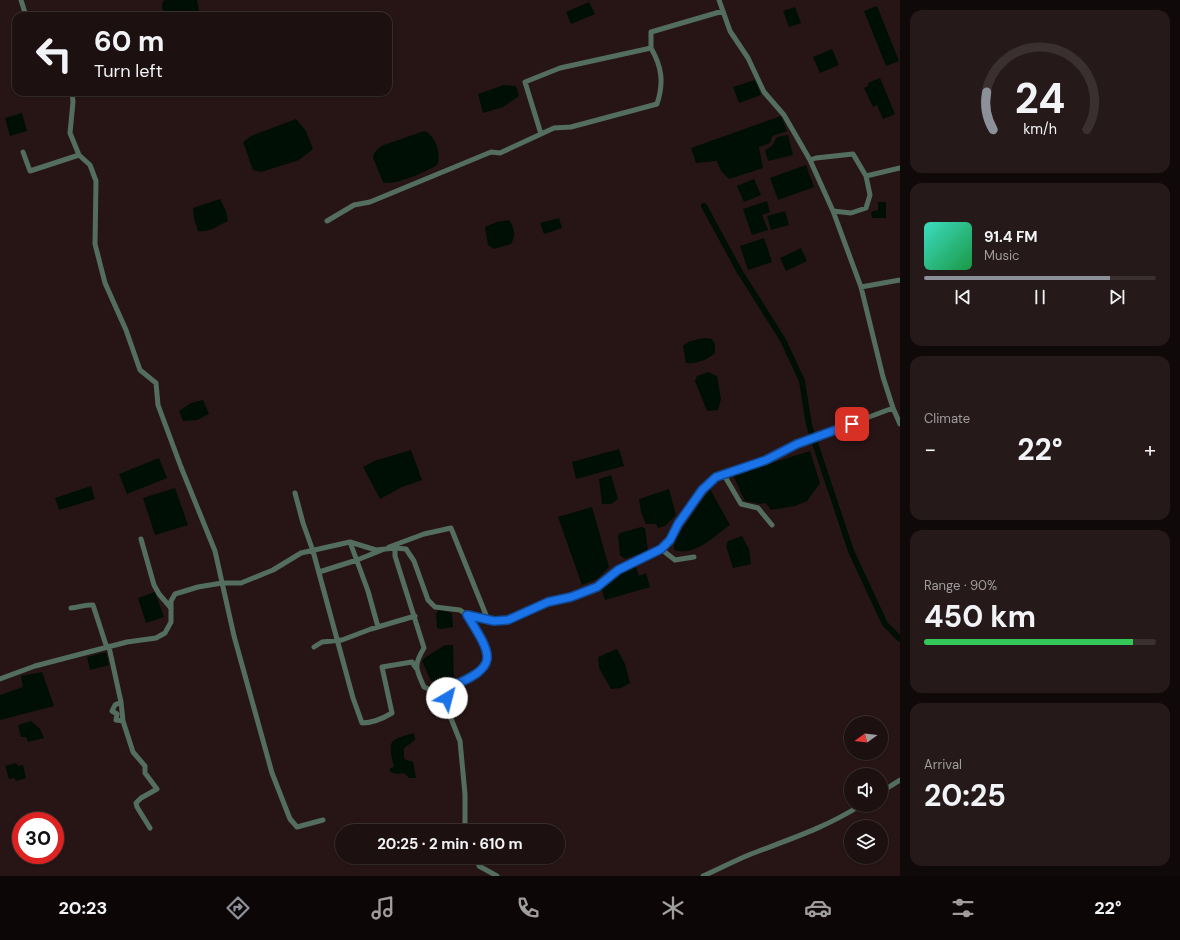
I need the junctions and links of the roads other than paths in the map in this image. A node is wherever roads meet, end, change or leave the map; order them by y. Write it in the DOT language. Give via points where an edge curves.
graph roads {
  1 [pos="21,0"];
  2 [pos="719,0"];
  3 [pos="723,11"];
  4 [pos="25,12"];
  5 [pos="650,48"];
  6 [pos="72,96"];
  7 [pos="541,134"];
  8 [pos="23,152"];
  9 [pos="79,155"];
  10 [pos="810,160"];
  11 [pos="900,168"];
  12 [pos="866,176"];
  13 [pos="833,211"];
  14 [pos="327,221"];
  15 [pos="900,280"];
  16 [pos="861,287"];
  17 [pos="893,408"];
  18 [pos="900,424"];
  19 [pos="724,475"];
  20 [pos="295,493"];
  21 [pos="772,525"];
  22 [pos="141,539"];
  23 [pos="350,542"];
  24 [pos="394,548"];
  25 [pos="386,549"];
  26 [pos="661,549"];
  27 [pos="313,551"];
  28 [pos="694,557"];
  29 [pos="357,560"];
  30 [pos="319,572"];
  31 [pos="222,583"];
  32 [pos="70,608"];
  33 [pos="171,608"];
  34 [pos="467,615"];
  35 [pos="414,616"];
  36 [pos="488,620"];
  37 [pos="378,626"];
  38 [pos="338,641"];
  39 [pos="109,647"];
  40 [pos="314,647"];
  41 [pos="416,668"];
  42 [pos="0,680"];
  43 [pos="121,702"];
  44 [pos="450,716"];
  45 [pos="123,721"];
  46 [pos="900,780"];
  47 [pos="888,788"];
  48 [pos="849,812"];
  49 [pos="323,820"];
  50 [pos="464,824"];
  51 [pos="150,828"];
  52 [pos="478,864"];
  53 [pos="498,876"];
  54 [pos="702,876"];
  1 -- 4 [label="street"];
  2 -- 3 [label="street"];
  3 -- 5 [label="street" via="651,32"];
  3 -- 10 [label="street" via="730,31 748,58 764,92 784,115"];
  5 -- 7 [label="street" via="659,61 662,90 657,104 571,127 554,128"];
  5 -- 7 [label="street" via="560,68 525,82"];
  6 -- 9 [label="street" via="70,133"];
  7 -- 14 [label="street" via="500,153 491,152 370,202 354,205"];
  8 -- 9 [label="street" via="30,171"];
  9 -- 31 [label="street" via="90,165 96,181 94,244 105,283 140,370 156,383 158,405 211,537"];
  10 -- 12 [label="street" via="853,154"];
  10 -- 13 [label="street"];
  11 -- 12 [label="street"];
  12 -- 13 [label="street" via="870,195 866,208 851,214"];
  13 -- 16 [label="street"];
  15 -- 16 [label="street"];
  16 -- 17 [label="street"];
  17 -- 18 [label="street"];
  17 -- 19 [label="street"];
  19 -- 21 [label="street" via="741,504 758,508"];
  19 -- 26 [label="street" via="716,477 702,490 670,540"];
  20 -- 27 [label="street"];
  22 -- 33 [label="street" via="154,585"];
  23 -- 25 [label="street" via="376,550"];
  23 -- 27 [label="street"];
  23 -- 29 [label="street"];
  24 -- 25 [label="street"];
  24 -- 34 [label="street" via="406,549 414,561 431,604 435,607 460,610"];
  24 -- 35 [label="street"];
  25 -- 29 [label="street"];
  25 -- 36 [label="street" via="424,534 450,528"];
  26 -- 28 [label="street" via="675,560"];
  26 -- 36 [label="street" via="618,570 597,587 548,602 508,620"];
  27 -- 30 [label="street"];
  27 -- 31 [label="street" via="301,552 273,570 241,583"];
  29 -- 30 [label="street"];
  29 -- 37 [label="street"];
  30 -- 38 [label="street"];
  31 -- 33 [label="street" via="175,594"];
  31 -- 49 [label="street" via="261,736 290,819 297,827"];
  32 -- 39 [label="street" via="85,604 93,605 106,645"];
  33 -- 39 [label="street" via="171,622 165,633 146,641 127,642"];
  34 -- 36 [label="street"];
  34 -- 44 [label="street" via="486,648 486,663 480,672 450,687 447,698"];
  35 -- 37 [label="street"];
  35 -- 41 [label="street" via="424,648"];
  37 -- 38 [label="street"];
  38 -- 40 [label="street" via="322,642"];
  38 -- 41 [label="street" via="362,723 371,723 392,713 382,667 412,662"];
  39 -- 42 [label="street" via="35,666"];
  39 -- 43 [label="street"];
  41 -- 44 [label="street" via="424,687 437,693"];
  43 -- 45 [label="street"];
  43 -- 45 [label="street" via="115,705 112,711 117,714 116,720"];
  44 -- 50 [label="street" via="460,741 465,794"];
  45 -- 51 [label="street" via="133,752 145,766 145,773 157,789 136,803"];
  46 -- 47 [label="street"];
  48 -- 54 [label="street" via="798,838"];
  52 -- 53 [label="street"];
}
